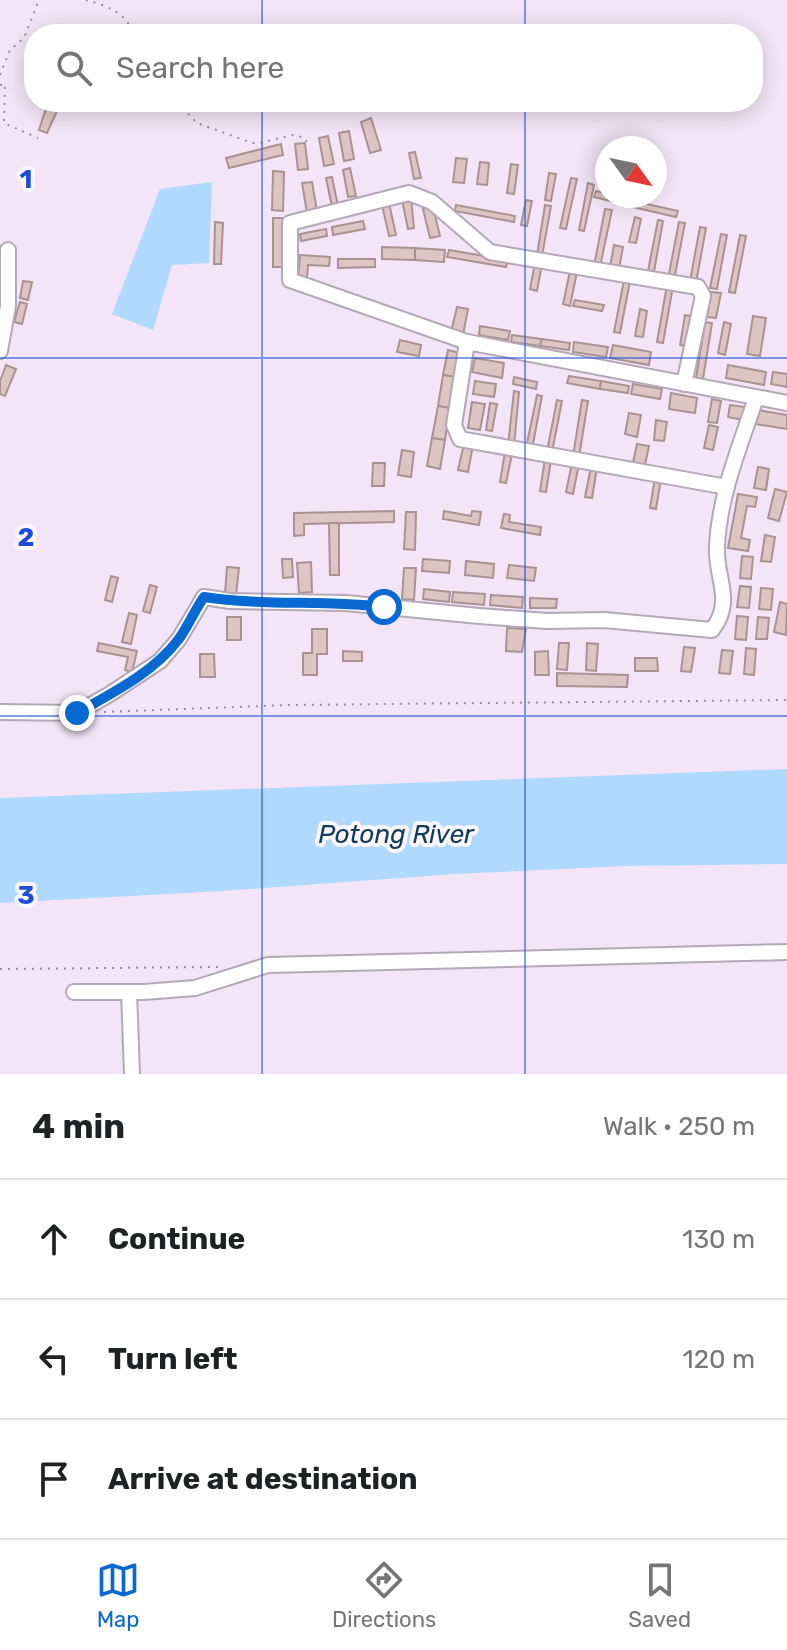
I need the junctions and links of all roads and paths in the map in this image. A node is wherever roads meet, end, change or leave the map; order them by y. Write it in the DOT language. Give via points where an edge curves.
graph roads {
  1 [pos="39,0"];
  2 [pos="86,0"];
  3 [pos="30,24"];
  4 [pos="131,24"];
  5 [pos="24,38"];
  6 [pos="0,75"];
  7 [pos="0,85"];
  8 [pos="187,112"];
  9 [pos="38,138"];
  10 [pos="309,147"];
  11 [pos="8,250"];
  12 [pos="467,342"];
  13 [pos="0,351"];
  14 [pos="684,384"];
  15 [pos="756,398"];
  16 [pos="787,403"];
  17 [pos="727,487"];
  18 [pos="787,700"];
  19 [pos="0,712"];
  20 [pos="77,713"];
  21 [pos="787,952"];
  22 [pos="220,967"];
  23 [pos="0,969"];
  24 [pos="74,992"];
  25 [pos="129,992"];
  26 [pos="132,1074"];
  1 -- 3 [label="path"];
  2 -- 4 [label="path" via="115,10"];
  5 -- 6 [label="path" via="10,50"];
  7 -- 9 [label="path" via="5,84 4,123"];
  8 -- 10 [label="path" via="197,123 245,140 259,143 293,135 305,138"];
  11 -- 13 [label="street" via="8,306"];
  12 -- 14 [label="street"];
  12 -- 14 [label="street" via="290,280 290,223 409,193 432,202 490,252 698,287 703,296"];
  12 -- 17 [label="street" via="454,425 460,439"];
  14 -- 15 [label="street"];
  15 -- 16 [label="street"];
  15 -- 17 [label="street"];
  17 -- 20 [label="street" via="716,549 723,582 721,618 712,630 204,597 160,661"];
  18 -- 20 [label="path"];
  19 -- 20 [label="street"];
  21 -- 25 [label="street" via="268,965 195,988"];
  22 -- 23 [label="path"];
  24 -- 25 [label="street"];
  25 -- 26 [label="street"];
}
